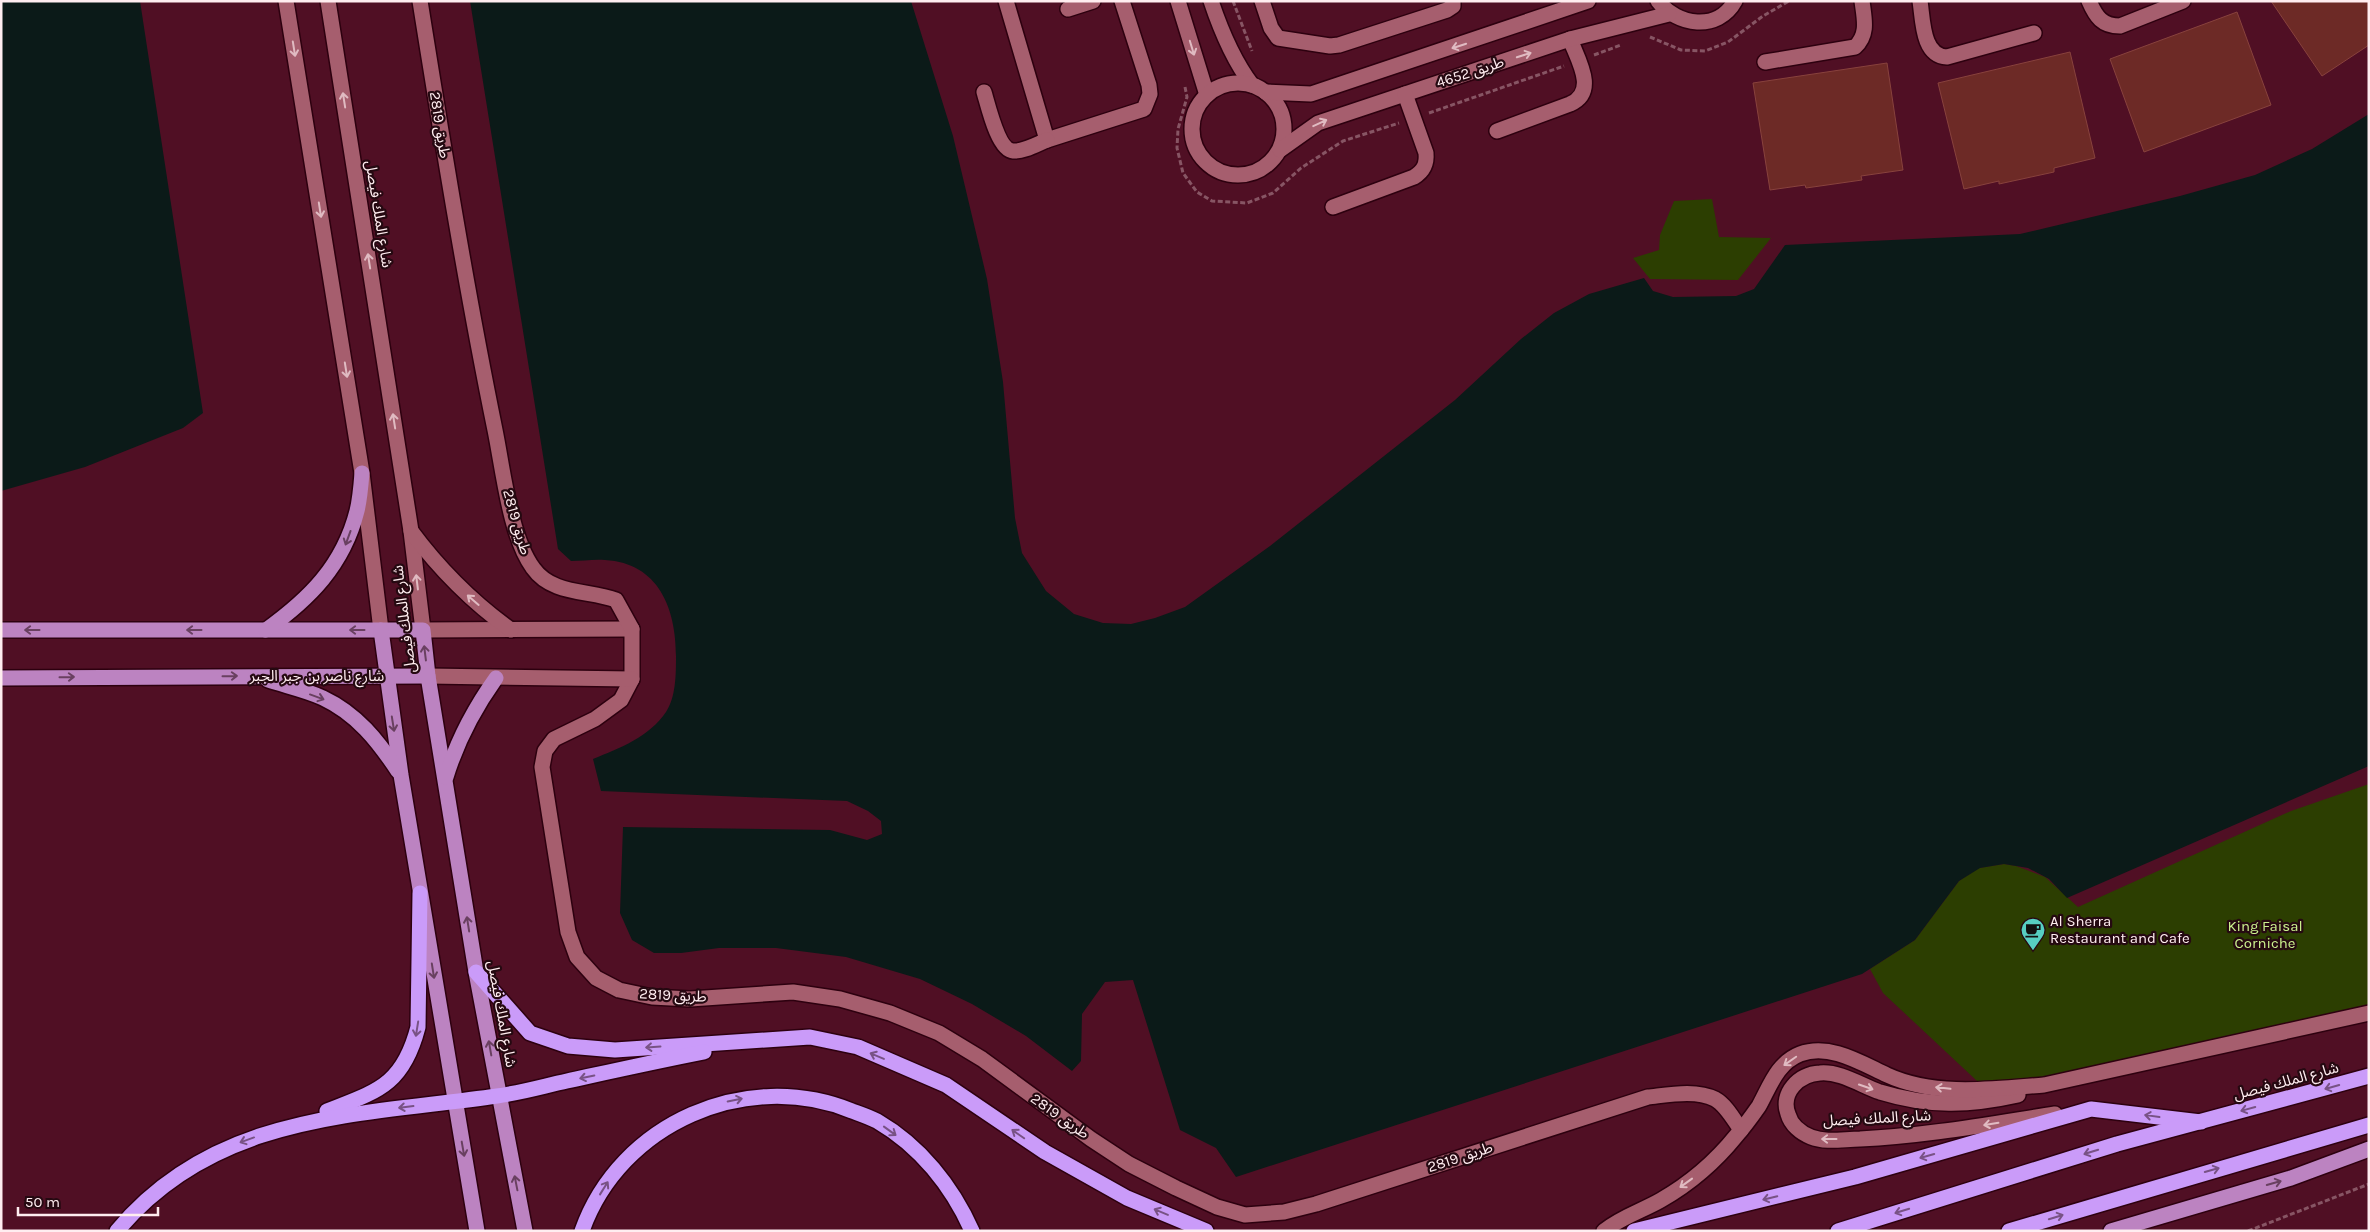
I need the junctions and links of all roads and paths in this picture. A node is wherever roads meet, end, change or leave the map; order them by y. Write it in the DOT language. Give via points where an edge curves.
graph roads {
  1 [pos="286,1"];
  2 [pos="328,1"];
  3 [pos="420,1"];
  4 [pos="1006,1"];
  5 [pos="1093,1"];
  6 [pos="1122,1"];
  7 [pos="1178,1"];
  8 [pos="1211,1"];
  9 [pos="1262,1"];
  10 [pos="1453,1"];
  11 [pos="1588,1"];
  12 [pos="1658,1"];
  13 [pos="1862,1"];
  14 [pos="1920,1"];
  15 [pos="2090,1"];
  16 [pos="2183,1"];
  17 [pos="1737,3"];
  18 [pos="1068,9"];
  19 [pos="1669,14"];
  20 [pos="2034,32"];
  21 [pos="1570,39"];
  22 [pos="1765,62"];
  23 [pos="1259,89"];
  24 [pos="984,92"];
  25 [pos="1405,94"];
  26 [pos="1208,95"];
  27 [pos="1497,131"];
  28 [pos="1047,140"];
  29 [pos="1280,150"];
  30 [pos="1333,207"];
  31 [pos="362,474"];
  32 [pos="411,531"];
  33 [pos="632,629"];
  34 [pos="1,630"];
  35 [pos="266,630"];
  36 [pos="381,630"];
  37 [pos="423,630"];
  38 [pos="511,630"];
  39 [pos="254,675"];
  40 [pos="386,676"];
  41 [pos="428,676"];
  42 [pos="1,678"];
  43 [pos="496,678"];
  44 [pos="632,679"];
  45 [pos="401,775"];
  46 [pos="445,781"];
  47 [pos="420,893"];
  48 [pos="476,972"];
  49 [pos="2369,1012"];
  50 [pos="754,1041"];
  51 [pos="2369,1076"];
  52 [pos="2044,1084"];
  53 [pos="499,1096"];
  54 [pos="454,1101"];
  55 [pos="2091,1109"];
  56 [pos="2201,1122"];
  57 [pos="2369,1125"];
  58 [pos="280,1129"];
  59 [pos="1741,1130"];
  60 [pos="2369,1148"];
  61 [pos="2369,1184"];
  62 [pos="2160,1217"];
  63 [pos="116,1231"];
  64 [pos="477,1231"];
  65 [pos="525,1231"];
  66 [pos="582,1231"];
  67 [pos="972,1231"];
  68 [pos="1206,1231"];
  69 [pos="1604,1231"];
  70 [pos="1634,1231"];
  71 [pos="1838,1231"];
  72 [pos="2009,1231"];
  73 [pos="2111,1231"];
  74 [pos="2140,1231"];
  75 [pos="2248,1231"];
  1 -- 31 [label="street, شارع الملك فيصل, one-way"];
  32 -- 2 [label="street, شارع الملك فيصل, one-way"];
  3 -- 33 [label="street, طريق 2819" via="474,324 523,553 534,570 553,585 616,600"];
  4 -- 28 [label="street"];
  5 -- 18 [label="street"];
  6 -- 28 [label="street" via="1149,85 1148,102 1144,109"];
  7 -- 26 [label="street, one-way"];
  8 -- 23 [label="street" via="1239,67"];
  9 -- 10 [label="street" via="1278,38 1330,46 1447,10 1453,6"];
  11 -- 23 [label="street, طريق 4652, one-way" via="1311,94"];
  12 -- 19 [label="street"];
  13 -- 22 [label="street" via="1865,31 1855,47"];
  14 -- 20 [label="street" via="1928,44 1941,57"];
  15 -- 16 [label="street" via="2098,18 2112,26 2120,26"];
  17 -- 19 [label="street" via="1709,21 1695,23"];
  19 -- 21 [label="street, طريق 4652"];
  25 -- 21 [label="street, طريق 4652, one-way"];
  21 -- 27 [label="street" via="1586,82 1580,98"];
  23 -- 26 [label="street" via="1237,83 1222,86"];
  23 -- 29 [label="street" via="1276,104 1283,117"];
  24 -- 28 [label="street" via="1000,142 1006,149 1015,151"];
  29 -- 25 [label="street, طريق 4652, one-way" via="1318,123"];
  25 -- 30 [label="street" via="1426,152 1422,171 1414,177"];
  26 -- 29 [label="street" via="1196,110 1192,126 1193,139 1206,162 1219,171 1238,175 1254,173"];
  31 -- 35 [label="main road, one-way" via="357,511 334,564 324,580 298,607"];
  31 -- 36 [label="street, شارع الملك فيصل"];
  37 -- 32 [label="street, شارع الملك فيصل, one-way"];
  38 -- 32 [label="street, one-way" via="447,575"];
  33 -- 38 [label="street"];
  33 -- 44 [label="street, طريق 2819"];
  35 -- 34 [label="main road, one-way"];
  36 -- 35 [label="main road, one-way"];
  36 -- 37 [label="main road"];
  36 -- 40 [label="main road, شارع الملك فيصل"];
  37 -- 38 [label="street"];
  41 -- 37 [label="main road, شارع الملك فيصل, one-way"];
  39 -- 40 [label="main road, شارع ناصر بن جبر الجبر"];
  42 -- 39 [label="main road, شارع ناصر بن جبر الجبر, one-way"];
  39 -- 45 [label="main road, one-way" via="324,698 356,719 378,741"];
  40 -- 41 [label="main road, شارع ناصر بن جبر الجبر"];
  40 -- 45 [label="main road, شارع الملك فيصل, one-way"];
  41 -- 43 [label="street, شارع ناصر بن جبر الجبر"];
  41 -- 46 [label="main road, شارع الملك فيصل"];
  43 -- 44 [label="street, شارع ناصر بن جبر الجبر"];
  43 -- 46 [label="main road" via="460,738"];
  44 -- 59 [label="street, طريق 2819" via="621,700 595,719 554,738 545,751 542,767 568,932 577,958 596,978 619,990 652,997 690,999 793,992 840,999 890,1013 939,1033 982,1059 1056,1115 1129,1164 1217,1207 1245,1215 1284,1212 1316,1204 1648,1097 1695,1095 1716,1099"];
  45 -- 47 [label="main road, شارع الملك فيصل"];
  48 -- 46 [label="main road, شارع الملك فيصل, one-way"];
  47 -- 54 [label="main road, شارع الملك فيصل, one-way"];
  47 -- 58 [label="highway, one-way" via="418,1027 407,1058 388,1083 375,1092"];
  50 -- 48 [label="highway, one-way" via="615,1050 568,1046 530,1033"];
  53 -- 48 [label="main road, شارع الملك فيصل, one-way"];
  49 -- 52 [label="street, شارع الملك فيصل"];
  50 -- 53 [label="highway, one-way"];
  68 -- 50 [label="highway, one-way" via="1127,1198 1045,1152 946,1084 858,1047 810,1037"];
  51 -- 56 [label="highway, شارع الملك فيصل, one-way"];
  55 -- 52 [label="street, شارع الملك فيصل, one-way" via="1906,1137 1822,1140 1799,1130 1789,1118 1786,1104 1796,1082 1820,1072 1905,1098 1954,1105 2022,1094"];
  52 -- 59 [label="street, شارع الملك فيصل, one-way" via="1978,1090 1934,1087 1888,1075 1841,1054 1801,1054 1774,1076 1758,1107"];
  53 -- 54 [label="highway"];
  65 -- 53 [label="main road, شارع الملك فيصل, one-way"];
  54 -- 58 [label="highway, one-way" via="344,1114"];
  54 -- 64 [label="main road, شارع الملك فيصل, one-way"];
  56 -- 55 [label="highway, one-way"];
  55 -- 70 [label="highway, one-way" via="1855,1177"];
  56 -- 71 [label="highway, شارع الملك فيصل, one-way" via="2117,1144"];
  72 -- 57 [label="highway, one-way"];
  58 -- 63 [label="highway, one-way" via="230,1146 188,1167 146,1199"];
  59 -- 69 [label="street, شارع الملك فيصل, one-way" via="1705,1169 1684,1185"];
  62 -- 60 [label="main road, one-way" via="2291,1178"];
  61 -- 75 [label="path"];
  62 -- 73 [label="main road"];
  62 -- 74 [label="main road"];
  66 -- 67 [label="highway, one-way" via="587,1215 614,1173 650,1137 692,1113 737,1098 785,1095 832,1102 876,1120 915,1148 948,1186"];
}
